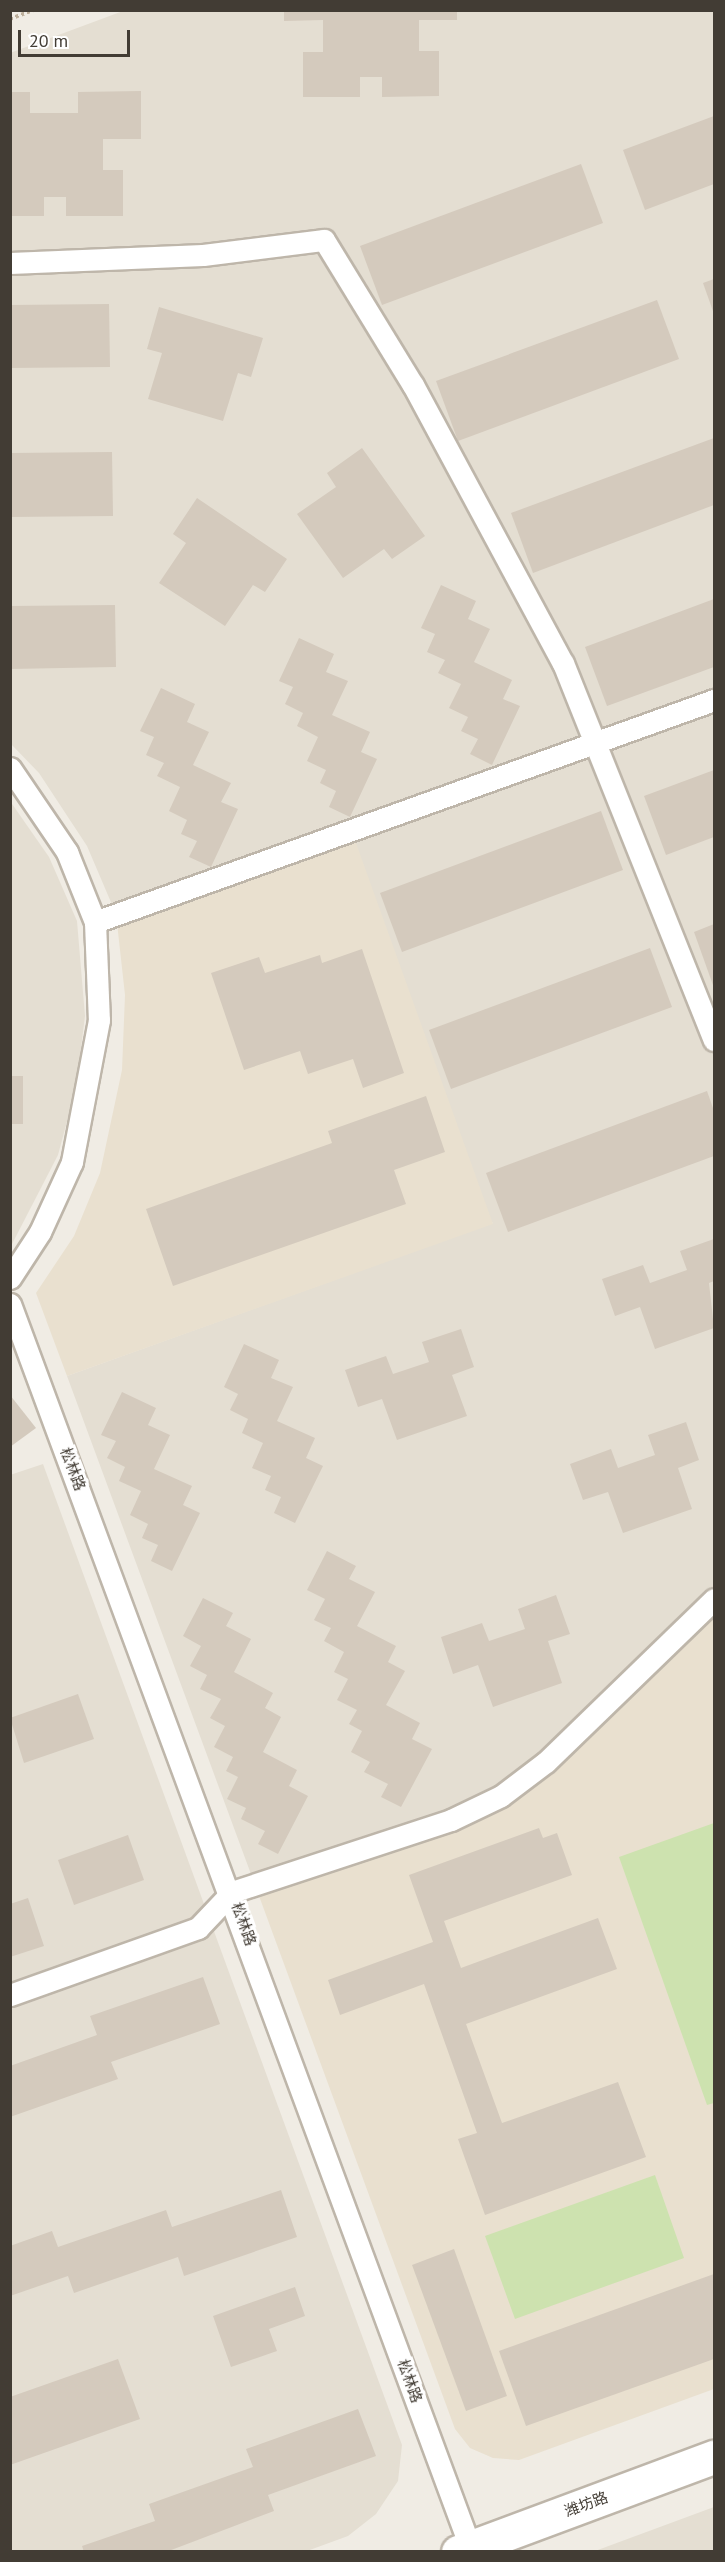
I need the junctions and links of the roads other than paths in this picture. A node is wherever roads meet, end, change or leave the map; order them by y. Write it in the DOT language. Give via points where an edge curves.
graph roads {
  1 [pos="10,262"];
  2 [pos="714,700"];
  3 [pos="596,747"];
  4 [pos="10,768"];
  5 [pos="95,922"];
  6 [pos="714,1040"];
  7 [pos="10,1278"];
  8 [pos="10,1304"];
  9 [pos="714,1599"];
  10 [pos="232,1892"];
  11 [pos="10,1995"];
  12 [pos="714,2457"];
  13 [pos="464,2549"];
  1 -- 3 [label="lane" via="203,255 324,240 413,385 563,663"];
  2 -- 3 [label="lane"];
  3 -- 5 [label="lane"];
  3 -- 6 [label="lane"];
  4 -- 5 [label="lane" via="67,852"];
  5 -- 7 [label="lane" via="99,1020 90,1092 72,1162 40,1232"];
  8 -- 10 [label="lane, 松林路"];
  9 -- 10 [label="lane" via="604,1709 501,1796 451,1820"];
  10 -- 11 [label="lane" via="198,1928"];
  10 -- 13 [label="lane, 松林路"];
  12 -- 13 [label="street, 潍坊路"];
}
